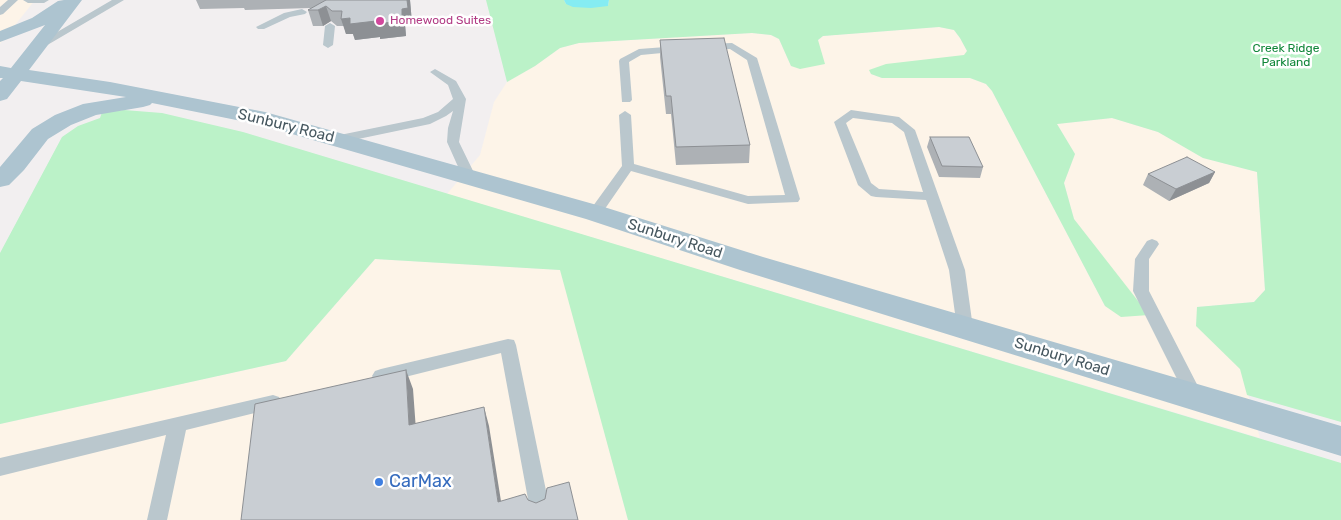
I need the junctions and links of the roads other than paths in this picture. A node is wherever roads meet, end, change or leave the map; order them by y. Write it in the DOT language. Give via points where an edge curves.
graph roads {
  1 [pos="13,0"];
  2 [pos="28,0"];
  3 [pos="44,0"];
  4 [pos="72,0"];
  5 [pos="119,0"];
  6 [pos="0,12"];
  7 [pos="302,12"];
  8 [pos="330,26"];
  9 [pos="261,28"];
  10 [pos="0,37"];
  11 [pos="328,45"];
  12 [pos="40,46"];
  13 [pos="435,72"];
  14 [pos="8,74"];
  15 [pos="0,95"];
  16 [pos="162,98"];
  17 [pos="460,99"];
  18 [pos="626,100"];
  19 [pos="0,108"];
  20 [pos="625,115"];
  21 [pos="339,139"];
  22 [pos="628,166"];
  23 [pos="469,177"];
  24 [pos="0,180"];
  25 [pos="930,196"];
  26 [pos="595,213"];
  27 [pos="1152,244"];
  28 [pos="965,328"];
  29 [pos="362,381"];
  30 [pos="294,397"];
  31 [pos="1195,398"];
  32 [pos="178,426"];
  33 [pos="1341,441"];
  34 [pos="0,467"];
  35 [pos="540,510"];
  36 [pos="157,520"];
  1 -- 6 [label="lane"];
  2 -- 3 [label="lane"];
  4 -- 10 [label="main road" via="38,22"];
  4 -- 12 [label="main road"];
  5 -- 12 [label="lane"];
  7 -- 9 [label="lane" via="287,15"];
  8 -- 11 [label="lane"];
  12 -- 14 [label="main road"];
  13 -- 17 [label="lane" via="452,83"];
  14 -- 15 [label="main road"];
  14 -- 16 [label="main road, Sunbury Road"];
  14 -- 19 [label="main road"];
  16 -- 21 [label="main road, Sunbury Road" via="265,119"];
  16 -- 24 [label="main road" via="91,109 63,120 40,134"];
  17 -- 21 [label="lane" via="442,114 426,121"];
  17 -- 23 [label="lane" via="453,142"];
  18 -- 22 [label="lane" via="624,60 639,52 732,46 752,58 793,199 748,200"];
  20 -- 22 [label="lane"];
  21 -- 23 [label="main road, Sunbury Road"];
  22 -- 26 [label="lane"];
  23 -- 26 [label="main road, Sunbury Road"];
  25 -- 25 [label="lane" via="909,130 895,120 851,114 840,122 865,185 876,193"];
  25 -- 28 [label="lane" via="957,270"];
  26 -- 28 [label="main road, Sunbury Road"];
  27 -- 31 [label="lane" via="1142,259 1142,291"];
  28 -- 31 [label="main road, Sunbury Road"];
  29 -- 35 [label="lane" via="508,345"];
  30 -- 32 [label="lane"];
  31 -- 33 [label="main road, Sunbury Road"];
  32 -- 34 [label="lane"];
  32 -- 36 [label="lane"];
}
